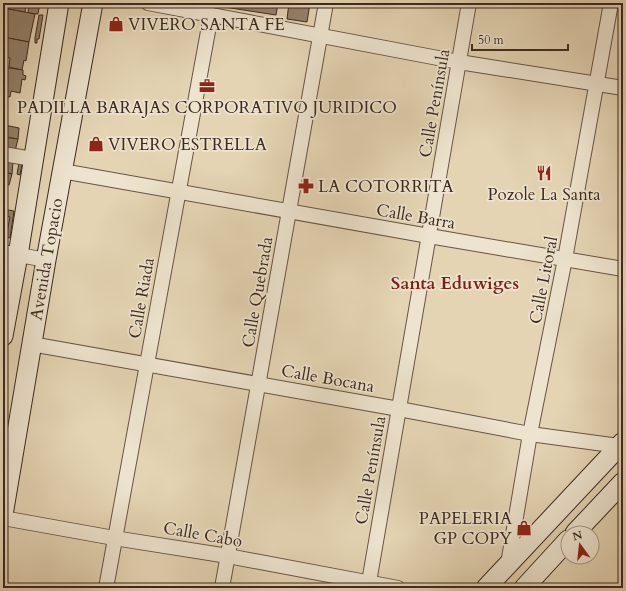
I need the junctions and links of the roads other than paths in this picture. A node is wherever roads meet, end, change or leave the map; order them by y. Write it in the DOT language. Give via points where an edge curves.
graph roads {
  1 [pos="59,3"];
  2 [pos="93,3"];
  3 [pos="148,3"];
  4 [pos="326,3"];
  5 [pos="469,3"];
  6 [pos="611,3"];
  7 [pos="211,15"];
  8 [pos="321,36"];
  9 [pos="459,62"];
  10 [pos="596,83"];
  11 [pos="623,88"];
  12 [pos="3,154"];
  13 [pos="33,159"];
  14 [pos="62,171"];
  15 [pos="179,192"];
  16 [pos="290,212"];
  17 [pos="429,236"];
  18 [pos="11,253"];
  19 [pos="565,259"];
  20 [pos="46,260"];
  21 [pos="623,269"];
  22 [pos="3,336"];
  23 [pos="32,344"];
  24 [pos="148,365"];
  25 [pos="259,384"];
  26 [pos="399,409"];
  27 [pos="530,434"];
  28 [pos="621,444"];
  29 [pos="623,482"];
  30 [pos="3,517"];
  31 [pos="583,525"];
  32 [pos="114,538"];
  33 [pos="560,549"];
  34 [pos="228,556"];
  35 [pos="508,564"];
  36 [pos="368,586"];
  37 [pos="106,588"];
  38 [pos="222,588"];
  39 [pos="398,588"];
  40 [pos="486,588"];
  41 [pos="524,588"];
  1 -- 13 [label="street, Avenida Topacio"];
  2 -- 14 [label="street, Avenida Topacio"];
  3 -- 7 [label="street"];
  4 -- 8 [label="street, Calle Quebrada"];
  5 -- 9 [label="street, Calle Península"];
  6 -- 10 [label="street, Calle Litoral"];
  7 -- 8 [label="street"];
  7 -- 15 [label="street, Calle Riada"];
  8 -- 9 [label="street"];
  8 -- 16 [label="street, Calle Quebrada"];
  9 -- 10 [label="street"];
  9 -- 17 [label="street, Calle Península"];
  10 -- 11 [label="street"];
  10 -- 19 [label="street, Calle Litoral"];
  12 -- 13 [label="street"];
  13 -- 18 [label="street, Avenida Topacio"];
  14 -- 15 [label="street, Calle Barra"];
  14 -- 20 [label="street, Avenida Topacio"];
  15 -- 16 [label="street, Calle Barra"];
  15 -- 24 [label="street, Calle Riada"];
  16 -- 17 [label="street, Calle Barra"];
  16 -- 25 [label="street, Calle Quebrada"];
  17 -- 19 [label="street, Calle Barra"];
  17 -- 26 [label="street, Calle Península"];
  18 -- 20 [label="street"];
  18 -- 22 [label="street, Avenida Topacio"];
  19 -- 21 [label="street, Calle Barra"];
  19 -- 27 [label="street, Calle Litoral"];
  20 -- 23 [label="street, Avenida Topacio"];
  23 -- 24 [label="street, Calle Bocana"];
  23 -- 30 [label="street, Avenida Topacio"];
  24 -- 25 [label="street, Calle Bocana"];
  24 -- 32 [label="street, Calle Riada"];
  25 -- 26 [label="street, Calle Bocana"];
  25 -- 34 [label="street, Calle Quebrada"];
  26 -- 27 [label="street, Calle Bocana"];
  26 -- 36 [label="street, Calle Península"];
  27 -- 28 [label="street, Calle Bocana"];
  27 -- 35 [label="street, Calle Litoral"];
  28 -- 35 [label="street"];
  29 -- 31 [label="street"];
  30 -- 32 [label="street, Calle Cabo"];
  32 -- 34 [label="street, Calle Cabo"];
  32 -- 37 [label="street, Calle Riada"];
  33 -- 41 [label="street"];
  34 -- 36 [label="street, Calle Cabo"];
  34 -- 38 [label="street, Calle Quebrada"];
  35 -- 40 [label="street"];
  36 -- 39 [label="street, Calle Cabo"];
}
